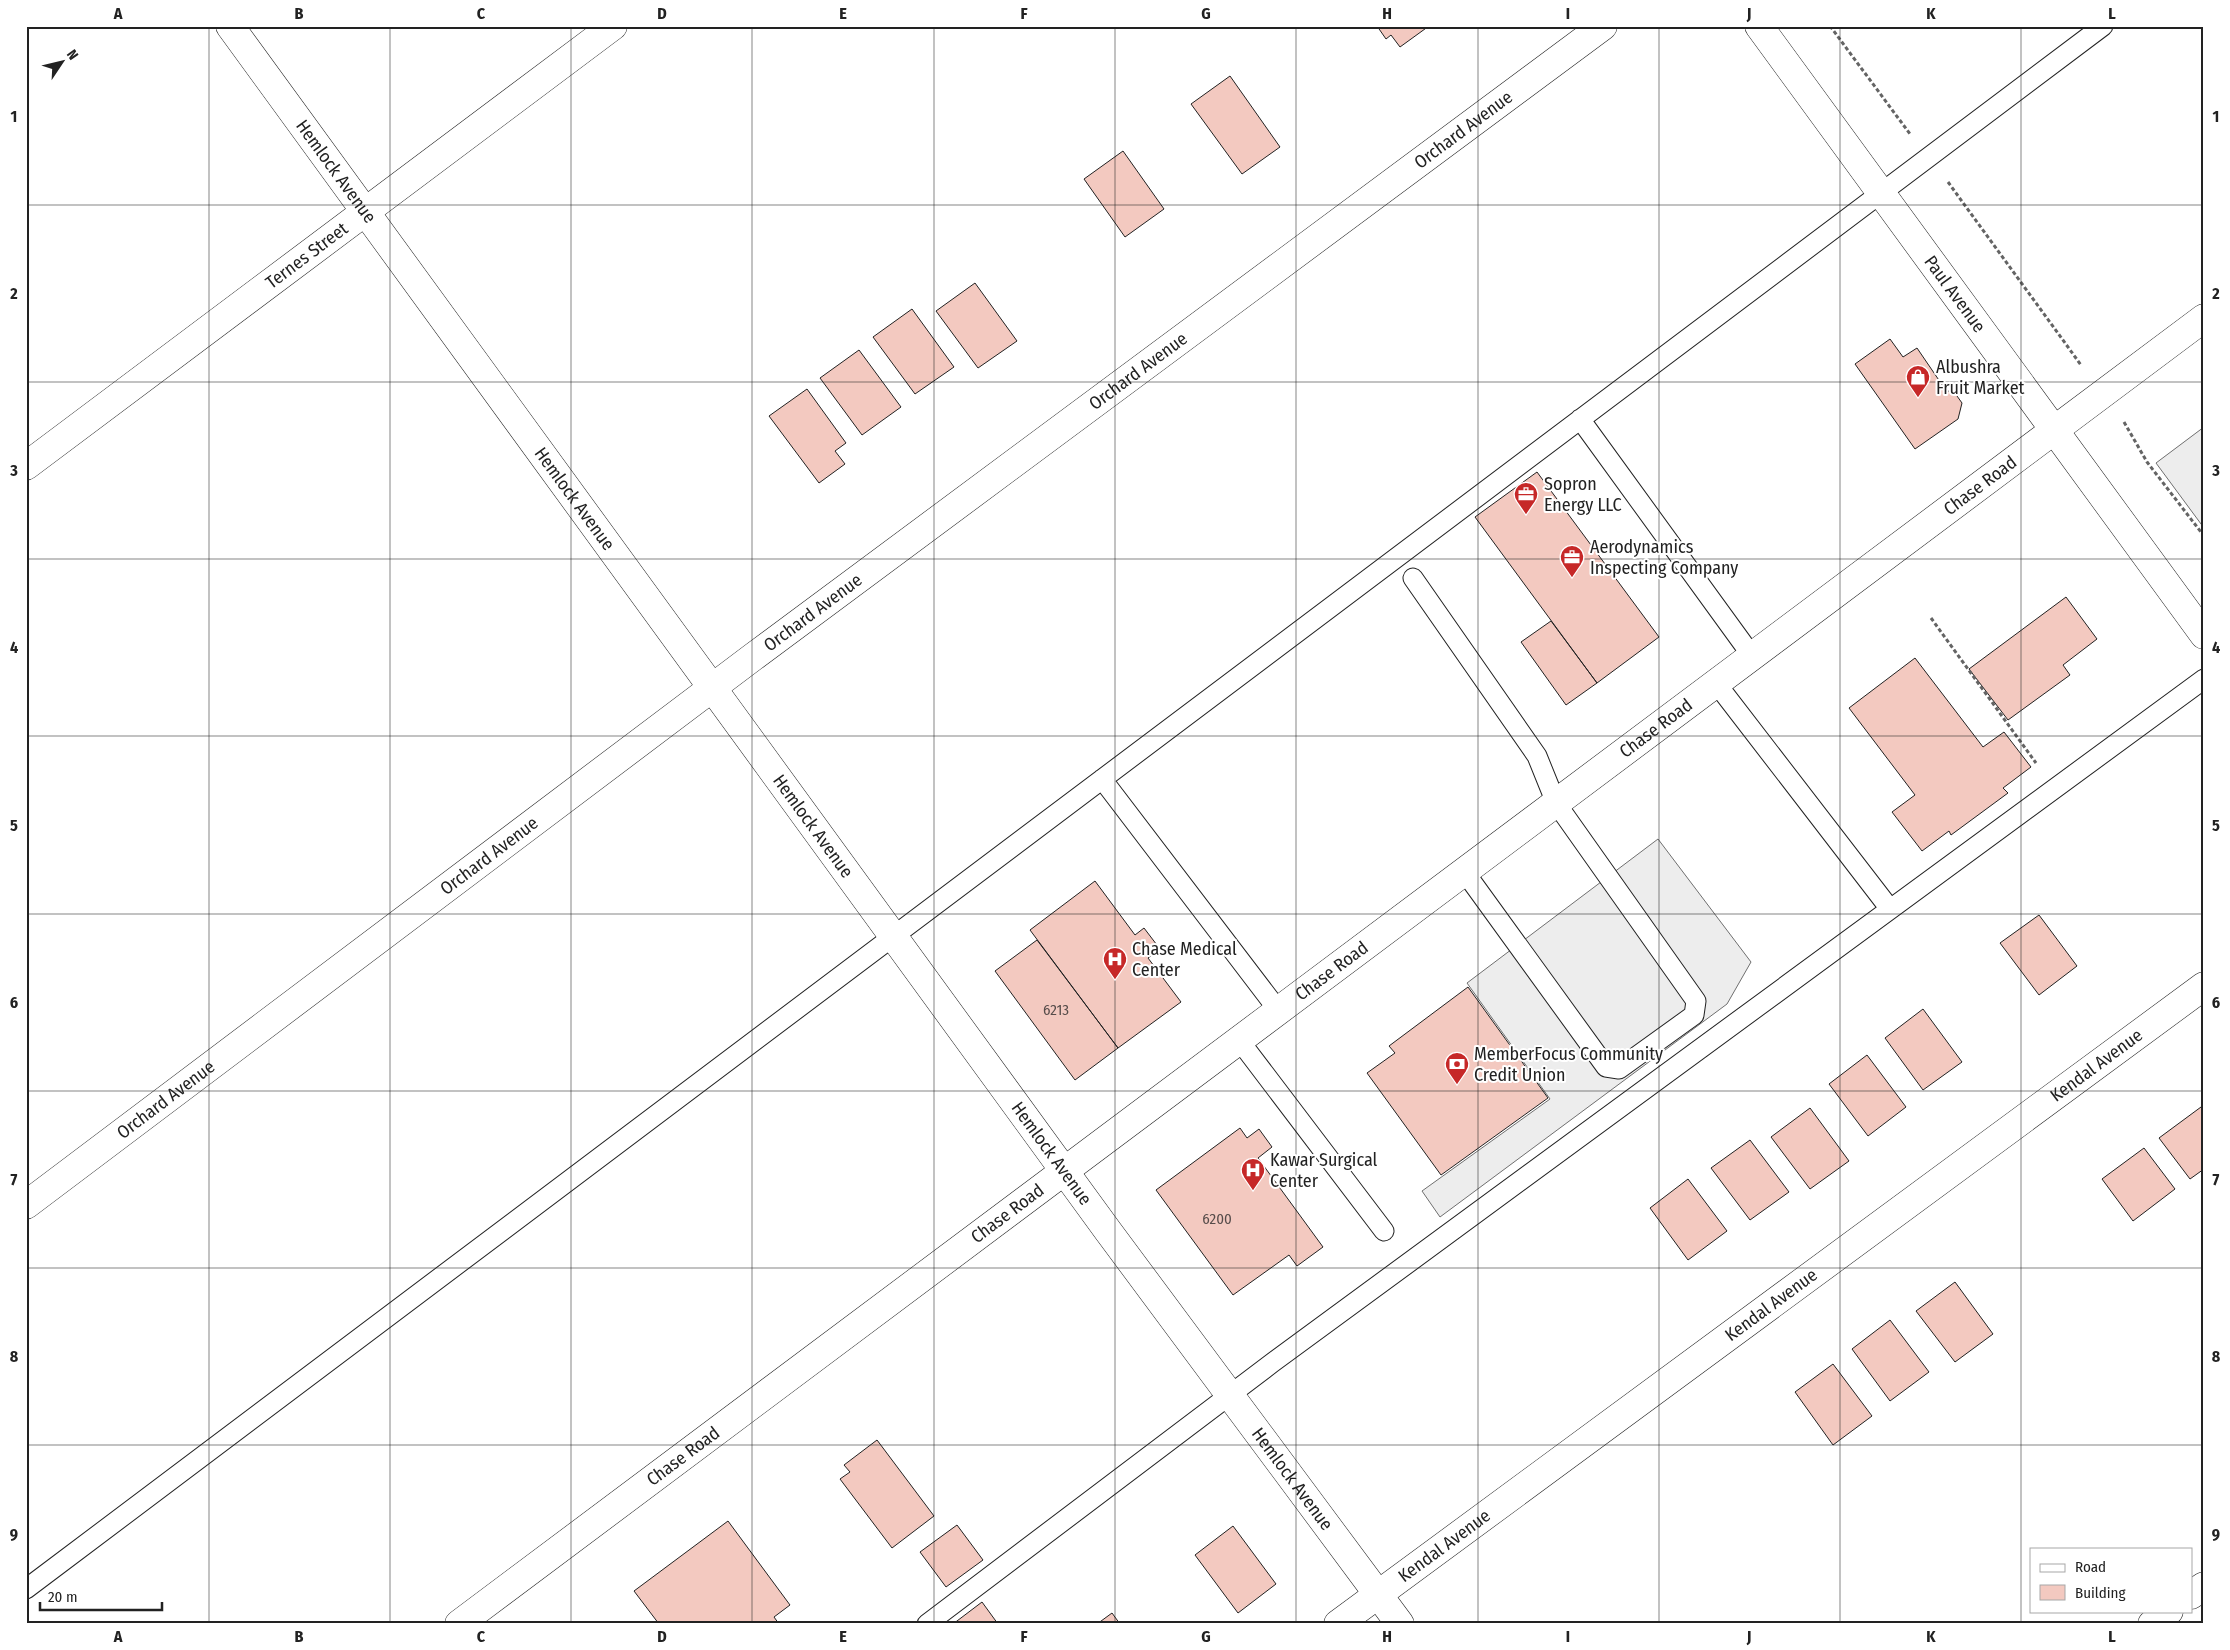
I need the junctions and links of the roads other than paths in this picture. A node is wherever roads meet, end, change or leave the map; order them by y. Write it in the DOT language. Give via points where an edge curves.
graph roads {
  1 [pos="230,26"];
  2 [pos="613,26"];
  3 [pos="1603,26"];
  4 [pos="1759,26"];
  5 [pos="2103,26"];
  6 [pos="1880,193"];
  7 [pos="364,212"];
  8 [pos="2204,318"];
  9 [pos="1580,419"];
  10 [pos="2054,430"];
  11 [pos="26,466"];
  12 [pos="1413,578"];
  13 [pos="2204,635"];
  14 [pos="1752,656"];
  15 [pos="2204,679"];
  16 [pos="1716,683"];
  17 [pos="711,688"];
  18 [pos="1102,779"];
  19 [pos="1556,803"];
  20 [pos="1464,872"];
  21 [pos="1890,909"];
  22 [pos="892,936"];
  23 [pos="2204,986"];
  24 [pos="1278,1010"];
  25 [pos="1239,1040"];
  26 [pos="1064,1170"];
  27 [pos="26,1205"];
  28 [pos="1384,1231"];
  29 [pos="1229,1395"];
  30 [pos="2204,1586"];
  31 [pos="26,1589"];
  32 [pos="1378,1594"];
  33 [pos="2192,1594"];
  34 [pos="2168,1612"];
  35 [pos="459,1624"];
  36 [pos="927,1624"];
  37 [pos="1338,1624"];
  38 [pos="1400,1624"];
  39 [pos="2152,1624"];
  1 -- 7 [label="street, Hemlock Avenue"];
  2 -- 7 [label="street, Ternes Street"];
  3 -- 17 [label="street, Orchard Avenue"];
  4 -- 6 [label="street, Paul Avenue"];
  5 -- 6 [label="lane"];
  6 -- 9 [label="lane"];
  6 -- 10 [label="street, Paul Avenue"];
  7 -- 11 [label="street, Ternes Street"];
  7 -- 17 [label="street, Hemlock Avenue"];
  8 -- 10 [label="street, Chase Road"];
  9 -- 14 [label="lane"];
  9 -- 18 [label="lane"];
  10 -- 13 [label="street, Paul Avenue"];
  10 -- 14 [label="street, Chase Road"];
  12 -- 19 [label="lane" via="1537,756"];
  14 -- 16 [label="street, Chase Road"];
  15 -- 21 [label="lane"];
  16 -- 19 [label="street, Chase Road"];
  16 -- 21 [label="lane"];
  17 -- 22 [label="street, Hemlock Avenue"];
  17 -- 27 [label="street, Orchard Avenue"];
  18 -- 22 [label="lane"];
  18 -- 24 [label="lane"];
  19 -- 20 [label="street, Chase Road"];
  19 -- 20 [label="lane" via="1696,1001 1694,1015 1620,1069 1606,1067"];
  20 -- 24 [label="street, Chase Road"];
  21 -- 29 [label="lane"];
  22 -- 26 [label="street, Hemlock Avenue"];
  22 -- 31 [label="lane"];
  23 -- 32 [label="street, Kendal Avenue"];
  24 -- 25 [label="street, Chase Road"];
  25 -- 26 [label="street, Chase Road"];
  25 -- 28 [label="lane"];
  26 -- 29 [label="street, Hemlock Avenue"];
  26 -- 35 [label="street, Chase Road"];
  29 -- 32 [label="street, Hemlock Avenue"];
  29 -- 36 [label="lane"];
  30 -- 33 [label="street"];
  32 -- 37 [label="street, Kendal Avenue"];
  32 -- 38 [label="street, Hemlock Avenue"];
  34 -- 39 [label="street"];
}
